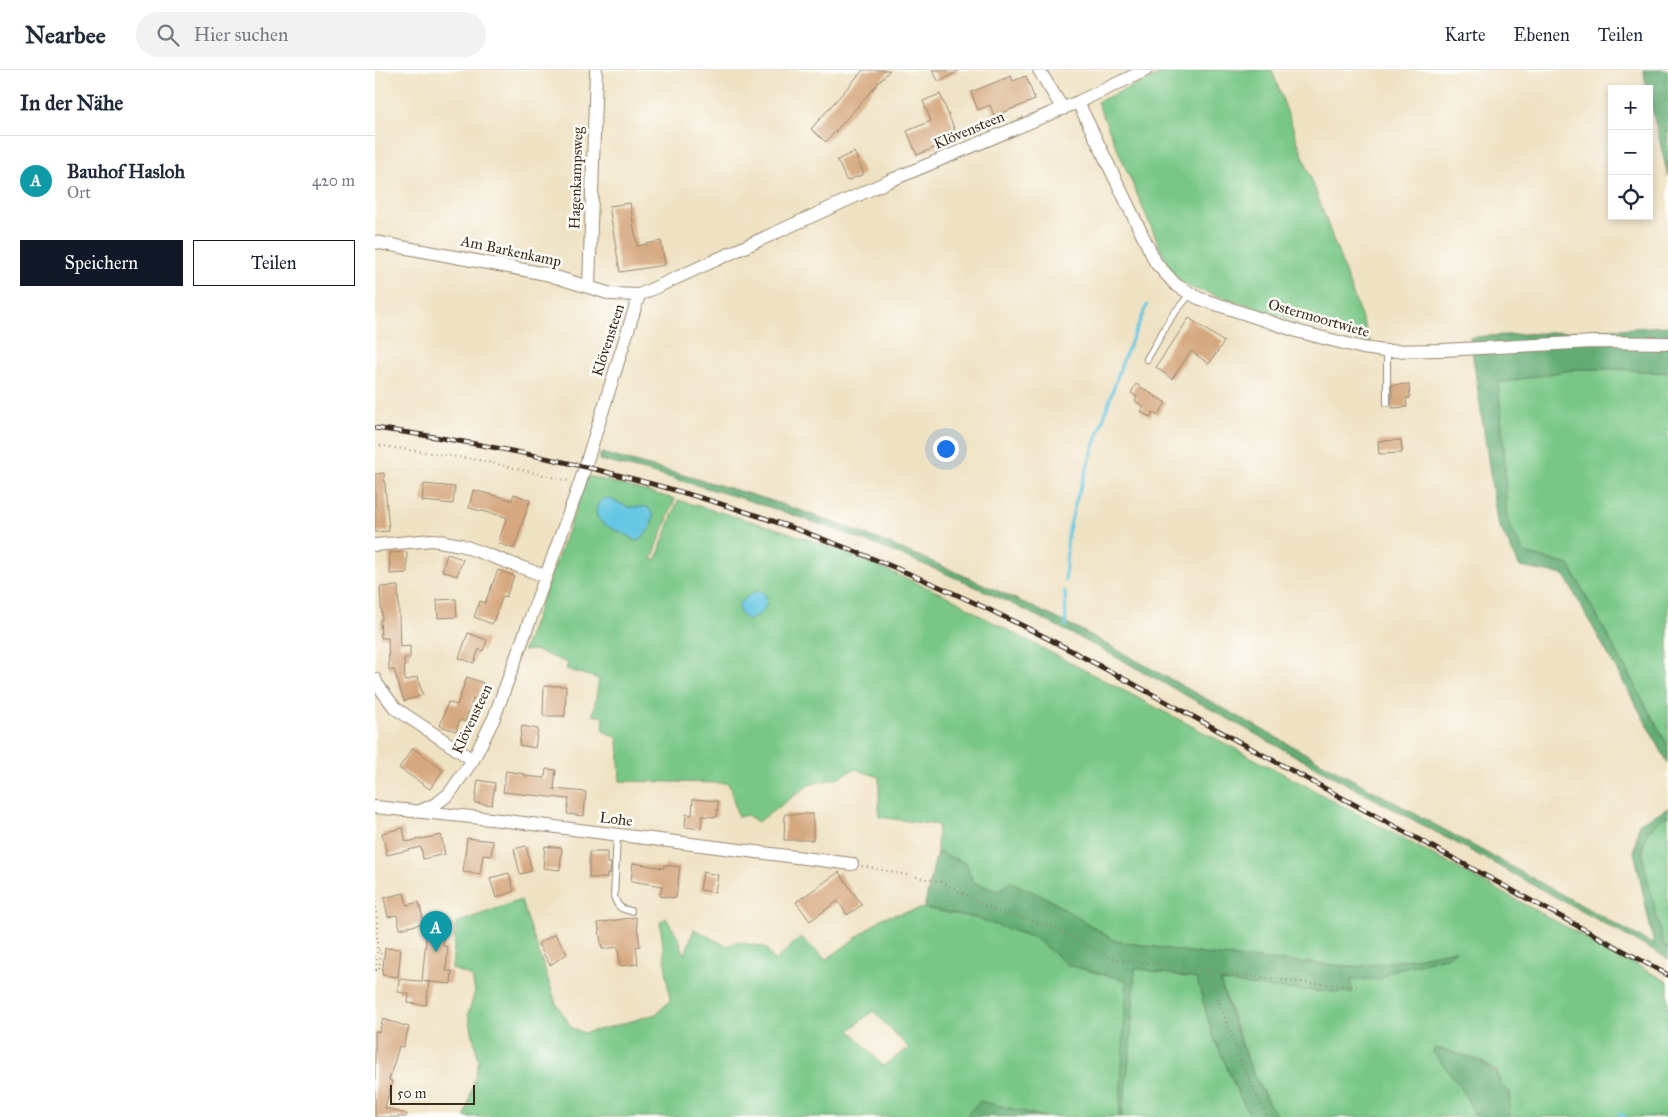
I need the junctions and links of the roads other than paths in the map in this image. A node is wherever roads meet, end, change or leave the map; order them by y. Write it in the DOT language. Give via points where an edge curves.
graph roads {
  1 [pos="596,70"];
  2 [pos="1039,70"];
  3 [pos="1146,70"];
  4 [pos="1078,102"];
  5 [pos="1063,109"];
  6 [pos="375,242"];
  7 [pos="589,287"];
  8 [pos="1191,293"];
  9 [pos="639,295"];
  10 [pos="1668,343"];
  11 [pos="1387,351"];
  12 [pos="1147,359"];
  13 [pos="1387,403"];
  14 [pos="375,546"];
  15 [pos="545,576"];
  16 [pos="375,679"];
  17 [pos="473,760"];
  18 [pos="375,807"];
  19 [pos="420,811"];
  20 [pos="617,835"];
  21 [pos="853,864"];
  22 [pos="631,911"];
  1 -- 7 [label="street, Hagenkampsweg"];
  2 -- 5 [label="street"];
  3 -- 4 [label="street, Klövensteen"];
  4 -- 5 [label="street, Klövensteen"];
  4 -- 8 [label="street, Ostermoortwiete" via="1156,263 1176,285"];
  5 -- 9 [label="street, Klövensteen" via="889,181"];
  6 -- 7 [label="street, Am Barkenkamp" via="547,274"];
  7 -- 9 [label="street, Am Barkenkamp" via="611,294"];
  8 -- 11 [label="street, Ostermoortwiete" via="1300,332"];
  8 -- 12 [label="lane" via="1172,316"];
  9 -- 15 [label="street, Klövensteen" via="579,483"];
  10 -- 11 [label="street, Ostermoortwiete" via="1593,342"];
  11 -- 13 [label="lane"];
  14 -- 15 [label="street" via="433,540 461,546"];
  15 -- 17 [label="street, Klövensteen" via="494,718"];
  16 -- 17 [label="street" via="395,708"];
  17 -- 19 [label="street, Klövensteen" via="449,794"];
  18 -- 19 [label="street, Lohe"];
  19 -- 20 [label="street, Lohe"];
  20 -- 21 [label="street, Lohe"];
  20 -- 22 [label="lane" via="614,896 621,909"];
}
